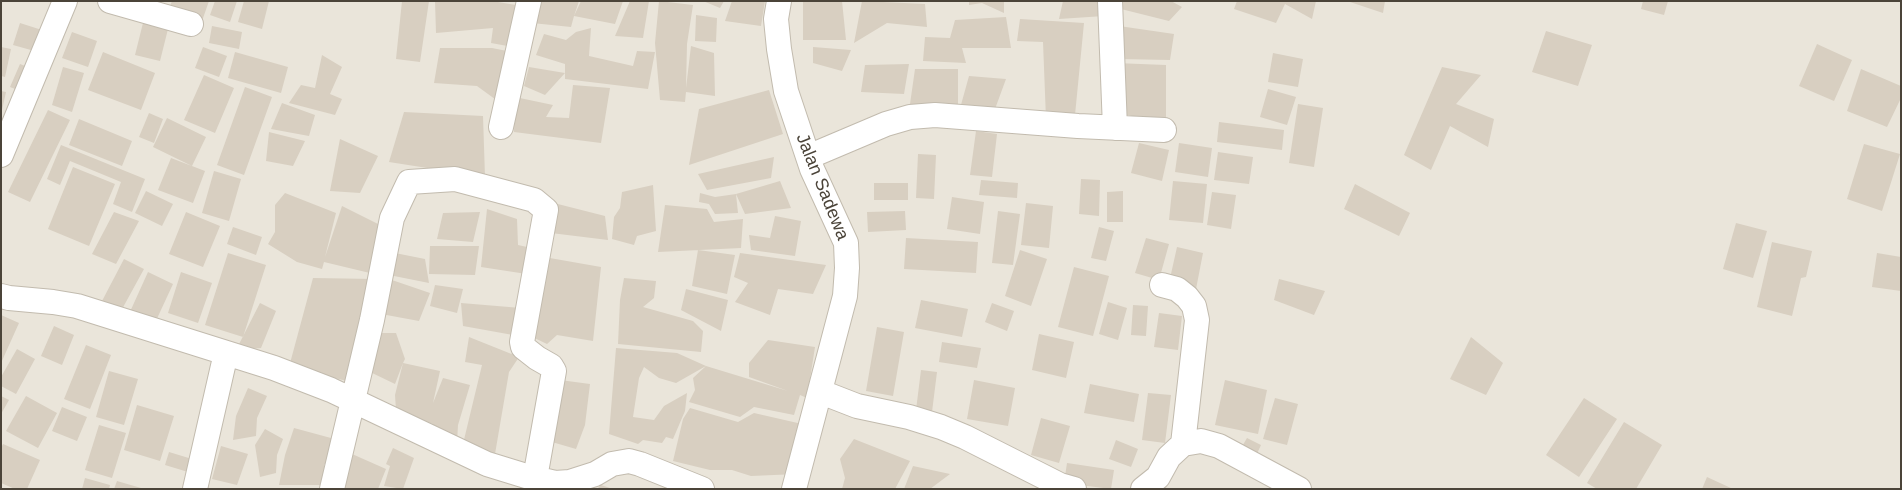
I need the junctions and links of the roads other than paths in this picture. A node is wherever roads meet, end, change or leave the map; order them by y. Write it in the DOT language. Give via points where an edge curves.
graph roads {
  1 [pos="65,1"];
  2 [pos="110,1"];
  3 [pos="529,1"];
  4 [pos="779,1"];
  5 [pos="1110,1"];
  6 [pos="191,24"];
  7 [pos="501,126"];
  8 [pos="1115,128"];
  9 [pos="1164,130"];
  10 [pos="1,155"];
  11 [pos="808,157"];
  12 [pos="1162,285"];
  13 [pos="1,296"];
  14 [pos="226,353"];
  15 [pos="838,398"];
  16 [pos="352,400"];
  17 [pos="1183,444"];
  18 [pos="534,478"];
  19 [pos="195,489"];
  20 [pos="332,489"];
  21 [pos="702,489"];
  22 [pos="794,489"];
  23 [pos="1074,489"];
  24 [pos="1143,489"];
  25 [pos="1299,489"];
  1 -- 10 [label="street"];
  2 -- 6 [label="street"];
  3 -- 7 [label="street"];
  4 -- 11 [label="street, Jalan Sadewa" via="776,19 786,91"];
  5 -- 8 [label="street"];
  8 -- 9 [label="street"];
  8 -- 11 [label="street" via="934,114 886,124"];
  11 -- 15 [label="street, Jalan Sadewa" via="846,243"];
  12 -- 17 [label="street" via="1187,297 1194,306 1197,320"];
  13 -- 14 [label="street" via="76,306"];
  14 -- 16 [label="street" via="274,368"];
  14 -- 19 [label="street"];
  15 -- 22 [label="street, Jalan Sadewa"];
  15 -- 23 [label="street" via="941,427"];
  16 -- 18 [label="street" via="486,464"];
  16 -- 18 [label="street" via="392,218 409,182 455,179 534,200 546,210 522,342 554,371"];
  16 -- 20 [label="street"];
  17 -- 24 [label="street" via="1169,457 1158,477"];
  17 -- 25 [label="street" via="1201,441 1219,446"];
  18 -- 21 [label="street" via="554,483 570,482 612,464 629,461"];
}
